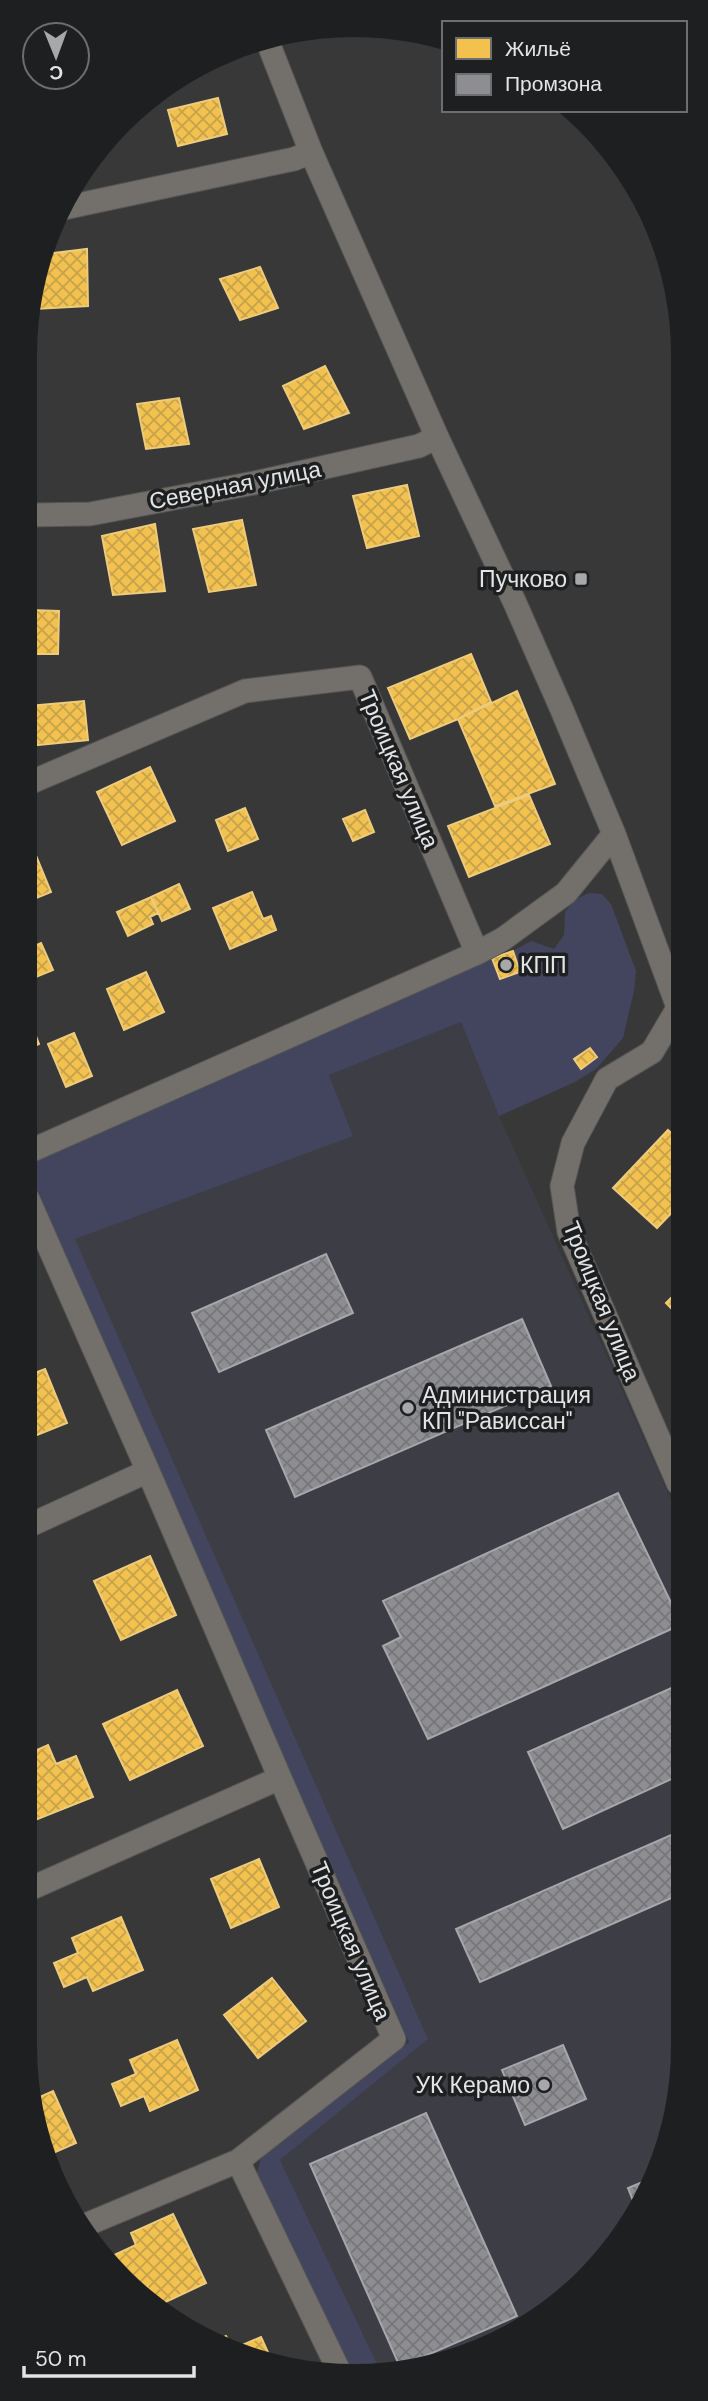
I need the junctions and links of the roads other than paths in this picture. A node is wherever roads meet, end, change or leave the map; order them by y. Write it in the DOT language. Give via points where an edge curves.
graph roads {
  1 [pos="270,48"];
  2 [pos="311,152"];
  3 [pos="73,206"];
  4 [pos="437,437"];
  5 [pos="37,515"];
  6 [pos="37,780"];
  7 [pos="614,834"];
  8 [pos="477,953"];
  9 [pos="671,985"];
  10 [pos="671,1022"];
  11 [pos="37,1148"];
  12 [pos="37,1221"];
  13 [pos="671,1467"];
  14 [pos="148,1471"];
  15 [pos="37,1522"];
  16 [pos="280,1777"];
  17 [pos="37,1886"];
  18 [pos="238,2161"];
  19 [pos="90,2223"];
  20 [pos="336,2364"];
  1 -- 2 [label="street"];
  2 -- 3 [label="street"];
  2 -- 4 [label="street"];
  4 -- 5 [label="street, Северная улица" via="419,446 240,486 90,514"];
  4 -- 7 [label="street" via="515,603"];
  6 -- 8 [label="street, Троицкая улица" via="245,691 360,677"];
  7 -- 8 [label="street" via="566,893"];
  7 -- 9 [label="street"];
  8 -- 11 [label="street"];
  10 -- 13 [label="street, Троицкая улица" via="652,1052 607,1079 573,1143 562,1185 569,1231"];
  12 -- 14 [label="street, Троицкая улица"];
  14 -- 15 [label="street"];
  14 -- 16 [label="street, Троицкая улица"];
  16 -- 17 [label="street"];
  16 -- 18 [label="street, Троицкая улица" via="394,2039"];
  18 -- 19 [label="street, Троицкая улица"];
  18 -- 20 [label="street"];
}
